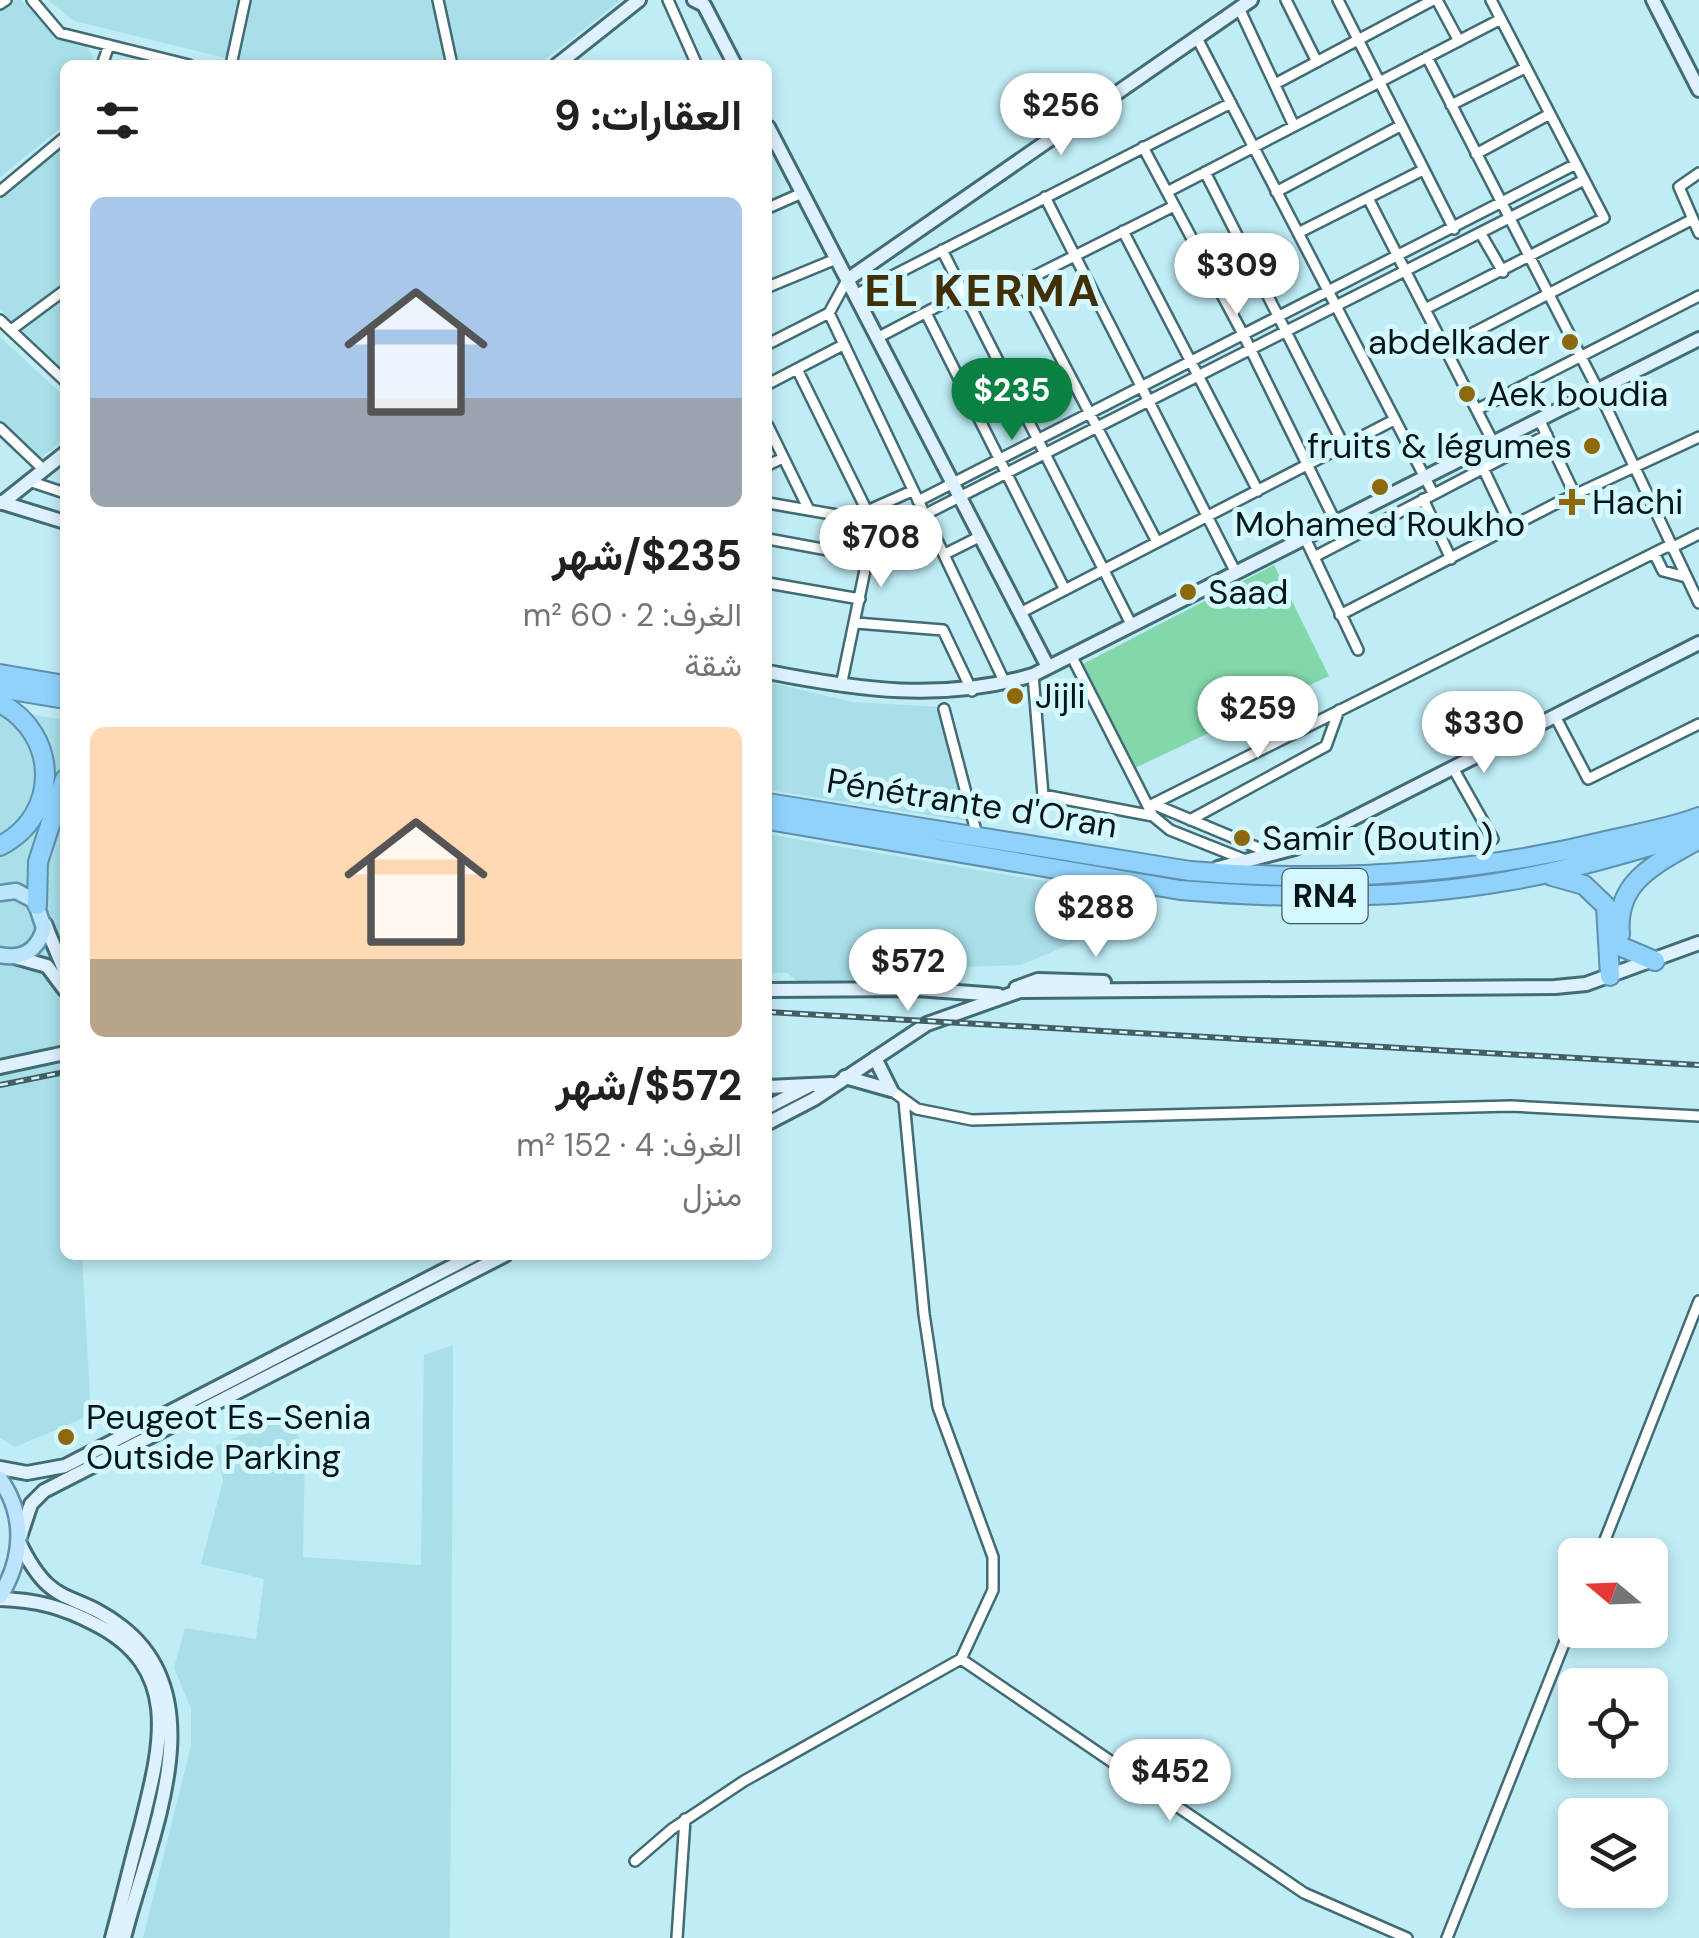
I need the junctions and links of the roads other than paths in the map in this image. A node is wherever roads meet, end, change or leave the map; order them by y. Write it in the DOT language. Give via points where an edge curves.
graph roads {
  1 [pos="32,0"];
  2 [pos="245,0"];
  3 [pos="438,0"];
  4 [pos="639,0"];
  5 [pos="668,0"];
  6 [pos="694,0"];
  7 [pos="1286,0"];
  8 [pos="1338,0"];
  9 [pos="1435,0"];
  10 [pos="1491,0"];
  11 [pos="1654,0"];
  12 [pos="1245,4"];
  13 [pos="1501,19"];
  14 [pos="1197,38"];
  15 [pos="1358,40"];
  16 [pos="1459,40"];
  17 [pos="109,44"];
  18 [pos="1427,57"];
  19 [pos="104,60"];
  20 [pos="170,60"];
  21 [pos="232,60"];
  22 [pos="451,60"];
  23 [pos="562,60"];
  24 [pos="695,60"];
  25 [pos="732,60"];
  26 [pos="1317,62"];
  27 [pos="1525,68"];
  28 [pos="1377,83"];
  29 [pos="1275,84"];
  30 [pos="1699,90"];
  31 [pos="1230,103"];
  32 [pos="1451,105"];
  33 [pos="1548,115"];
  34 [pos="1294,126"];
  35 [pos="1400,126"];
  36 [pos="60,141"];
  37 [pos="1143,147"];
  38 [pos="1254,147"];
  39 [pos="774,154"];
  40 [pos="1476,154"];
  41 [pos="1574,165"];
  42 [pos="1424,170"];
  43 [pos="1205,172"];
  44 [pos="1699,173"];
  45 [pos="1582,181"];
  46 [pos="0,191"];
  47 [pos="1167,192"];
  48 [pos="1276,192"];
  49 [pos="802,193"];
  50 [pos="1046,197"];
  51 [pos="1368,198"];
  52 [pos="772,206"];
  53 [pos="1174,206"];
  54 [pos="1500,206"];
  55 [pos="1693,219"];
  56 [pos="1509,221"];
  57 [pos="1454,229"];
  58 [pos="1123,231"];
  59 [pos="1298,233"];
  60 [pos="1699,233"];
  61 [pos="1480,234"];
  62 [pos="942,250"];
  63 [pos="1074,256"];
  64 [pos="1400,256"];
  65 [pos="836,258"];
  66 [pos="1529,260"];
  67 [pos="1407,270"];
  68 [pos="1503,272"];
  69 [pos="847,280"];
  70 [pos="1021,282"];
  71 [pos="772,286"];
  72 [pos="60,294"];
  73 [pos="964,294"];
  74 [pos="1329,294"];
  75 [pos="855,295"];
  76 [pos="1549,296"];
  77 [pos="1699,296"];
  78 [pos="970,308"];
  79 [pos="1336,308"];
  80 [pos="1427,308"];
  81 [pos="926,313"];
  82 [pos="829,314"];
  83 [pos="1281,318"];
  84 [pos="0,320"];
  85 [pos="12,330"];
  86 [pos="1288,331"];
  87 [pos="1244,336"];
  88 [pos="877,338"];
  89 [pos="1699,339"];
  90 [pos="772,342"];
  91 [pos="843,345"];
  92 [pos="1448,346"];
  93 [pos="1251,349"];
  94 [pos="1581,357"];
  95 [pos="1192,362"];
  96 [pos="797,369"];
  97 [pos="60,376"];
  98 [pos="1199,376"];
  99 [pos="772,382"];
  100 [pos="1140,388"];
  101 [pos="1598,390"];
  102 [pos="1148,402"];
  103 [pos="1478,409"];
  104 [pos="1088,413"];
  105 [pos="1539,419"];
  106 [pos="1394,420"];
  107 [pos="0,428"];
  108 [pos="1096,429"];
  109 [pos="772,435"];
  110 [pos="1547,435"];
  111 [pos="1699,437"];
  112 [pos="1038,439"];
  113 [pos="1493,442"];
  114 [pos="1344,446"];
  115 [pos="1046,452"];
  116 [pos="60,457"];
  117 [pos="783,458"];
  118 [pos="998,458"];
  119 [pos="772,463"];
  120 [pos="1309,464"];
  121 [pos="1483,468"];
  122 [pos="44,470"];
  123 [pos="1635,470"];
  124 [pos="1006,472"];
  125 [pos="1423,475"];
  126 [pos="29,481"];
  127 [pos="952,481"];
  128 [pos="1258,490"];
  129 [pos="60,491"];
  130 [pos="912,491"];
  131 [pos="1433,493"];
  132 [pos="1575,495"];
  133 [pos="960,496"];
  134 [pos="1423,499"];
  135 [pos="918,502"];
  136 [pos="1,503"];
  137 [pos="772,504"];
  138 [pos="809,510"];
  139 [pos="926,514"];
  140 [pos="866,515"];
  141 [pos="1206,518"];
  142 [pos="1336,520"];
  143 [pos="60,521"];
  144 [pos="1510,526"];
  145 [pos="1699,534"];
  146 [pos="981,536"];
  147 [pos="1304,536"];
  148 [pos="772,540"];
  149 [pos="1157,542"];
  150 [pos="1670,546"];
  151 [pos="1654,553"];
  152 [pos="945,554"];
  153 [pos="866,556"];
  154 [pos="1314,557"];
  155 [pos="1451,558"];
  156 [pos="1103,570"];
  157 [pos="1235,572"];
  158 [pos="1686,577"];
  159 [pos="772,584"];
  160 [pos="1065,590"];
  161 [pos="860,599"];
  162 [pos="1699,603"];
  163 [pos="1020,613"];
  164 [pos="1340,615"];
  165 [pos="856,623"];
  166 [pos="1132,624"];
  167 [pos="1699,643"];
  168 [pos="1358,650"];
  169 [pos="1071,655"];
  170 [pos="0,665"];
  171 [pos="1048,667"];
  172 [pos="772,673"];
  173 [pos="0,674"];
  174 [pos="1032,675"];
  175 [pos="1005,683"];
  176 [pos="841,686"];
  177 [pos="0,688"];
  178 [pos="60,688"];
  179 [pos="60,688"];
  180 [pos="60,689"];
  181 [pos="972,690"];
  182 [pos="0,703"];
  183 [pos="944,709"];
  184 [pos="1339,710"];
  185 [pos="1555,716"];
  186 [pos="1699,724"];
  187 [pos="1453,768"];
  188 [pos="1141,794"];
  189 [pos="60,795"];
  190 [pos="772,804"];
  191 [pos="1153,804"];
  192 [pos="1153,816"];
  193 [pos="1699,817"];
  194 [pos="1190,820"];
  195 [pos="772,821"];
  196 [pos="1699,836"];
  197 [pos="978,837"];
  198 [pos="1493,839"];
  199 [pos="0,846"];
  200 [pos="1220,850"];
  201 [pos="1275,855"];
  202 [pos="1251,862"];
  203 [pos="1215,868"];
  204 [pos="1190,871"];
  205 [pos="1506,881"];
  206 [pos="0,893"];
  207 [pos="41,912"];
  208 [pos="1699,944"];
  209 [pos="1622,947"];
  210 [pos="8,956"];
  211 [pos="60,960"];
  212 [pos="1654,961"];
  213 [pos="1615,975"];
  214 [pos="60,983"];
  215 [pos="772,990"];
  216 [pos="1006,996"];
  217 [pos="60,1054"];
  218 [pos="875,1058"];
  219 [pos="0,1067"];
  220 [pos="840,1081"];
  221 [pos="811,1085"];
  222 [pos="772,1087"];
  223 [pos="891,1090"];
  224 [pos="904,1102"];
  225 [pos="772,1105"];
  226 [pos="1699,1116"];
  227 [pos="772,1121"];
  228 [pos="465,1260"];
  229 [pos="494,1260"];
  230 [pos="1699,1301"];
  231 [pos="245,1378"];
  232 [pos="0,1468"];
  233 [pos="0,1480"];
  234 [pos="1606,1538"];
  235 [pos="19,1541"];
  236 [pos="0,1598"];
  237 [pos="1562,1648"];
  238 [pos="962,1659"];
  239 [pos="685,1819"];
  240 [pos="635,1862"];
  241 [pos="112,1938"];
  242 [pos="124,1938"];
  243 [pos="678,1938"];
  244 [pos="1407,1938"];
  245 [pos="1447,1938"];
  1 -- 17 [label="street" via="60,32"];
  2 -- 21 [label="street"];
  3 -- 22 [label="street"];
  4 -- 23 [label="street"];
  5 -- 24 [label="street"];
  6 -- 25 [label="street" via="704,5"];
  7 -- 26 [label="street"];
  8 -- 15 [label="street"];
  9 -- 15 [label="street"];
  9 -- 16 [label="street"];
  10 -- 13 [label="street"];
  11 -- 30 [label="street"];
  12 -- 14 [label="street"];
  12 -- 29 [label="street"];
  13 -- 16 [label="street"];
  13 -- 27 [label="street"];
  14 -- 31 [label="street"];
  14 -- 69 [label="street"];
  15 -- 26 [label="street"];
  15 -- 28 [label="street"];
  16 -- 18 [label="street"];
  17 -- 19 [label="street"];
  17 -- 20 [label="street"];
  18 -- 28 [label="street"];
  18 -- 32 [label="street"];
  26 -- 29 [label="street"];
  27 -- 32 [label="street"];
  27 -- 33 [label="street"];
  28 -- 34 [label="street"];
  28 -- 35 [label="street"];
  29 -- 34 [label="street"];
  31 -- 37 [label="street"];
  31 -- 38 [label="street"];
  32 -- 40 [label="street"];
  33 -- 40 [label="street"];
  33 -- 41 [label="street"];
  34 -- 38 [label="street"];
  35 -- 42 [label="street"];
  35 -- 48 [label="street"];
  36 -- 46 [label="street"];
  37 -- 47 [label="street"];
  37 -- 50 [label="street"];
  38 -- 43 [label="street"];
  38 -- 48 [label="street"];
  39 -- 49 [label="street"];
  40 -- 54 [label="street"];
  41 -- 45 [label="street"];
  41 -- 54 [label="street"];
  42 -- 51 [label="street"];
  42 -- 57 [label="street"];
  43 -- 47 [label="street"];
  43 -- 83 [label="street"];
  44 -- 55 [label="street" via="1679,186"];
  45 -- 56 [label="street"];
  45 -- 66 [label="street" via="1604,218"];
  47 -- 53 [label="street"];
  48 -- 59 [label="street"];
  49 -- 52 [label="street"];
  49 -- 65 [label="street"];
  50 -- 62 [label="street"];
  50 -- 63 [label="street"];
  51 -- 59 [label="street"];
  51 -- 64 [label="street"];
  53 -- 58 [label="street"];
  53 -- 87 [label="street"];
  54 -- 56 [label="street"];
  54 -- 57 [label="street"];
  55 -- 60 [label="street"];
  55 -- 76 [label="street"];
  56 -- 61 [label="street"];
  56 -- 66 [label="street"];
  57 -- 64 [label="street"];
  58 -- 63 [label="street"];
  58 -- 95 [label="street"];
  59 -- 74 [label="street"];
  61 -- 67 [label="street"];
  61 -- 68 [label="street"];
  62 -- 73 [label="street"];
  62 -- 75 [label="street"];
  63 -- 70 [label="street"];
  63 -- 100 [label="street"];
  64 -- 67 [label="street"];
  64 -- 74 [label="street"];
  65 -- 69 [label="street"];
  65 -- 71 [label="street"];
  66 -- 68 [label="street"];
  66 -- 76 [label="street"];
  67 -- 79 [label="street"];
  67 -- 80 [label="street"];
  68 -- 80 [label="street"];
  69 -- 75 [label="street"];
  69 -- 82 [label="street"];
  70 -- 78 [label="street"];
  70 -- 104 [label="street"];
  72 -- 85 [label="street"];
  73 -- 78 [label="street"];
  73 -- 81 [label="street"];
  74 -- 79 [label="street"];
  74 -- 83 [label="street"];
  75 -- 88 [label="street"];
  76 -- 92 [label="street"];
  76 -- 94 [label="street"];
  77 -- 94 [label="street"];
  78 -- 112 [label="street"];
  79 -- 86 [label="street"];
  79 -- 106 [label="street"];
  80 -- 92 [label="street"];
  81 -- 88 [label="street"];
  81 -- 118 [label="street"];
  82 -- 90 [label="street"];
  82 -- 91 [label="street"];
  83 -- 86 [label="street"];
  83 -- 87 [label="street"];
  84 -- 85 [label="street"];
  85 -- 97 [label="street"];
  86 -- 93 [label="street"];
  86 -- 114 [label="street"];
  87 -- 93 [label="street"];
  87 -- 95 [label="street"];
  88 -- 127 [label="street"];
  89 -- 101 [label="street"];
  91 -- 96 [label="street"];
  91 -- 130 [label="street"];
  92 -- 103 [label="street"];
  93 -- 98 [label="street"];
  93 -- 120 [label="street"];
  94 -- 101 [label="street"];
  94 -- 103 [label="street"];
  95 -- 98 [label="street"];
  95 -- 100 [label="street"];
  96 -- 99 [label="street"];
  96 -- 140 [label="street"];
  98 -- 102 [label="street"];
  98 -- 128 [label="street"];
  100 -- 102 [label="street"];
  100 -- 104 [label="street"];
  101 -- 105 [label="street"];
  101 -- 123 [label="street"];
  102 -- 108 [label="street"];
  102 -- 141 [label="street"];
  103 -- 113 [label="street"];
  104 -- 108 [label="street"];
  104 -- 112 [label="street"];
  105 -- 110 [label="street"];
  105 -- 113 [label="street"];
  106 -- 114 [label="street"];
  106 -- 125 [label="street"];
  107 -- 122 [label="street"];
  108 -- 115 [label="street"];
  108 -- 149 [label="street"];
  109 -- 117 [label="street"];
  110 -- 121 [label="street"];
  110 -- 132 [label="street"];
  111 -- 123 [label="street"];
  112 -- 115 [label="street"];
  112 -- 118 [label="street"];
  113 -- 125 [label="street"];
  114 -- 120 [label="street"];
  115 -- 124 [label="street"];
  115 -- 156 [label="street"];
  116 -- 122 [label="street"];
  117 -- 119 [label="street"];
  117 -- 138 [label="street"];
  118 -- 124 [label="street"];
  118 -- 127 [label="street"];
  120 -- 128 [label="street"];
  120 -- 142 [label="street"];
  121 -- 131 [label="street"];
  121 -- 144 [label="street"];
  122 -- 126 [label="street"];
  123 -- 132 [label="street"];
  123 -- 150 [label="street"];
  124 -- 133 [label="street"];
  124 -- 160 [label="street"];
  125 -- 131 [label="street"];
  125 -- 142 [label="street"];
  126 -- 129 [label="street"];
  126 -- 136 [label="street"];
  127 -- 133 [label="street"];
  127 -- 135 [label="street"];
  128 -- 141 [label="street"];
  130 -- 135 [label="street"];
  130 -- 140 [label="street"];
  131 -- 134 [label="street"];
  132 -- 144 [label="street"];
  133 -- 139 [label="street"];
  133 -- 146 [label="street"];
  134 -- 154 [label="street"];
  134 -- 155 [label="street"];
  135 -- 139 [label="street"];
  136 -- 143 [label="street"];
  137 -- 138 [label="street"];
  138 -- 140 [label="street"];
  139 -- 152 [label="street"];
  140 -- 153 [label="street"];
  141 -- 149 [label="street"];
  141 -- 157 [label="street"];
  142 -- 147 [label="street"];
  144 -- 155 [label="street"];
  145 -- 150 [label="street"];
  146 -- 152 [label="street"];
  146 -- 163 [label="street"];
  147 -- 154 [label="street"];
  147 -- 157 [label="street"];
  148 -- 153 [label="street"];
  149 -- 156 [label="street"];
  150 -- 151 [label="street"];
  150 -- 158 [label="street"];
  151 -- 158 [label="street" via="1662,570"];
  151 -- 184 [label="street"];
  152 -- 175 [label="street"];
  153 -- 161 [label="street"];
  154 -- 164 [label="street"];
  155 -- 164 [label="street"];
  156 -- 160 [label="street"];
  156 -- 166 [label="street"];
  157 -- 166 [label="street"];
  158 -- 162 [label="street"];
  159 -- 161 [label="street"];
  160 -- 163 [label="street"];
  161 -- 165 [label="street"];
  163 -- 171 [label="street"];
  164 -- 168 [label="street"];
  165 -- 176 [label="street"];
  165 -- 181 [label="street" via="943,630"];
  166 -- 169 [label="street"];
  167 -- 185 [label="street"];
  169 -- 171 [label="street"];
  169 -- 188 [label="street"];
  170 -- 178 [label="highway"];
  171 -- 174 [label="street"];
  172 -- 176 [label="street"];
  173 -- 179 [label="highway"];
  174 -- 175 [label="street"];
  174 -- 192 [label="street" via="1042,795"];
  175 -- 181 [label="street"];
  176 -- 181 [label="street" via="900,693"];
  177 -- 180 [label="highway"];
  182 -- 199 [label="highway" via="34,732 46,779 38,811"];
  183 -- 197 [label="street"];
  184 -- 191 [label="street"];
  184 -- 194 [label="street" via="1326,746"];
  185 -- 186 [label="street" via="1588,779"];
  185 -- 187 [label="street"];
  187 -- 198 [label="street"];
  187 -- 201 [label="street"];
  188 -- 191 [label="street"];
  188 -- 192 [label="street"];
  189 -- 207 [label="highway" via="38,862"];
  190 -- 197 [label="highway, Pénétrante d'Oran / RN4"];
  191 -- 194 [label="street"];
  192 -- 200 [label="street"];
  193 -- 204 [label="highway, Pénétrante d'Oran / RN4" via="1480,866 1304,877"];
  194 -- 201 [label="street"];
  195 -- 205 [label="highway, Pénétrante d'Oran / RN4" via="1219,894 1330,896"];
  196 -- 205 [label="highway, Pénétrante d'Oran / RN4"];
  196 -- 209 [label="highway" via="1642,872 1628,889 1620,911"];
  197 -- 204 [label="highway, Pénétrante d'Oran / RN4"];
  200 -- 202 [label="street"];
  200 -- 203 [label="street" via="1223,861"];
  201 -- 202 [label="street"];
  202 -- 203 [label="street"];
  203 -- 204 [label="street"];
  205 -- 213 [label="highway" via="1569,878 1597,892 1606,906"];
  206 -- 207 [label="main road" via="16,891"];
  207 -- 210 [label="main road" via="37,944"];
  207 -- 211 [label="street"];
  208 -- 212 [label="street"];
  209 -- 212 [label="highway"];
  209 -- 213 [label="highway"];
  210 -- 214 [label="street" via="47,966"];
  212 -- 213 [label="street"];
  213 -- 216 [label="street" via="1555,988 1201,989 1038,980"];
  215 -- 216 [label="street"];
  216 -- 218 [label="street" via="927,1024"];
  217 -- 219 [label="street"];
  218 -- 220 [label="street"];
  218 -- 223 [label="street"];
  220 -- 221 [label="street"];
  220 -- 223 [label="street"];
  220 -- 227 [label="street"];
  221 -- 222 [label="street"];
  221 -- 225 [label="street"];
  223 -- 224 [label="street"];
  224 -- 226 [label="street" via="972,1120 1511,1106"];
  224 -- 238 [label="street" via="938,1407 995,1574"];
  228 -- 231 [label="street"];
  229 -- 231 [label="street"];
  230 -- 234 [label="street"];
  231 -- 232 [label="street" via="65,1466 27,1473"];
  231 -- 235 [label="street" via="44,1490 31,1504"];
  233 -- 235 [label="main road"];
  235 -- 236 [label="main road"];
  235 -- 242 [label="street" via="47,1588 133,1637 167,1692 170,1761"];
  236 -- 241 [label="street" via="51,1604 104,1628 152,1684 161,1740"];
  237 -- 245 [label="street"];
  238 -- 239 [label="street"];
  238 -- 244 [label="street" via="1304,1893"];
  239 -- 240 [label="street"];
  239 -- 243 [label="street"];
}
